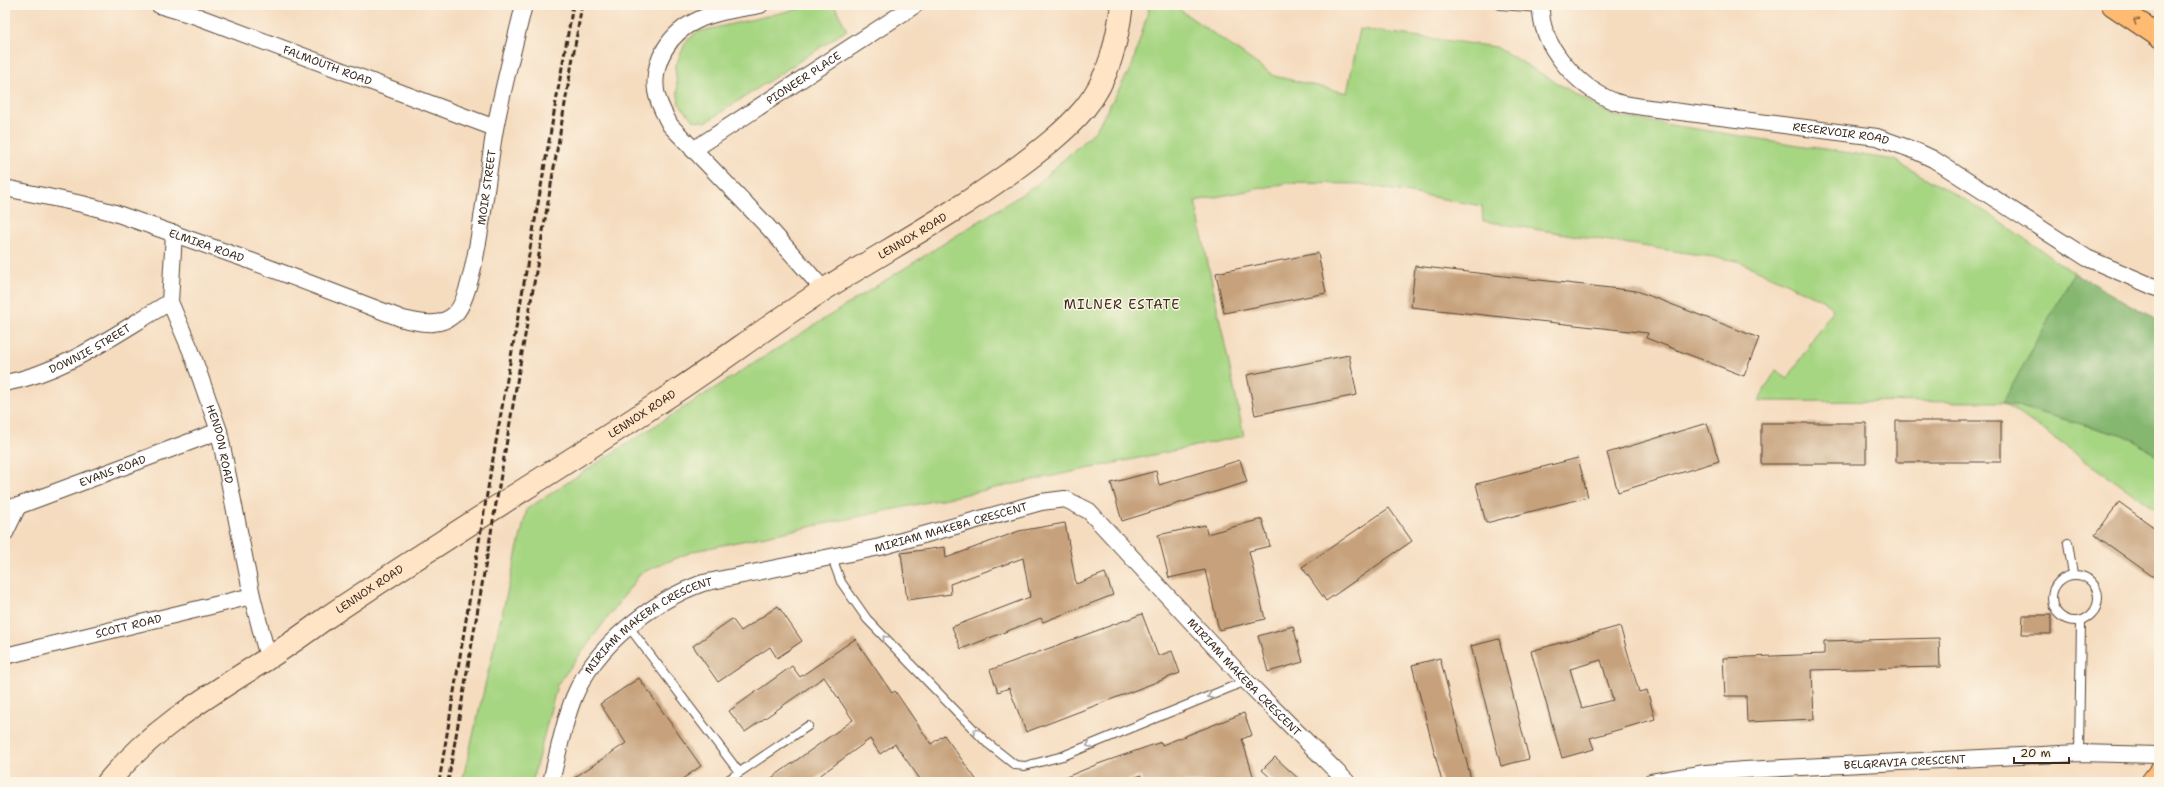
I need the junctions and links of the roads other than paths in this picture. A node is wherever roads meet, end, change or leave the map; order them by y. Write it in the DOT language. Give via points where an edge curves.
graph roads {
  1 [pos="159,5"];
  2 [pos="524,5"];
  3 [pos="760,5"];
  4 [pos="914,5"];
  5 [pos="1122,5"];
  6 [pos="1500,5"];
  7 [pos="2113,5"];
  8 [pos="1541,6"];
  9 [pos="2159,36"];
  10 [pos="495,128"];
  11 [pos="693,150"];
  12 [pos="5,188"];
  13 [pos="174,233"];
  14 [pos="2159,289"];
  15 [pos="824,290"];
  16 [pos="170,302"];
  17 [pos="404,319"];
  18 [pos="5,383"];
  19 [pos="219,431"];
  20 [pos="11,507"];
  21 [pos="5,533"];
  22 [pos="2068,543"];
  23 [pos="832,558"];
  24 [pos="2073,574"];
  25 [pos="252,596"];
  26 [pos="2081,620"];
  27 [pos="629,627"];
  28 [pos="5,656"];
  29 [pos="268,658"];
  30 [pos="1246,681"];
  31 [pos="808,726"];
  32 [pos="2079,753"];
  33 [pos="2159,755"];
  34 [pos="739,772"];
  35 [pos="2159,773"];
  36 [pos="108,782"];
  37 [pos="551,782"];
  38 [pos="725,782"];
  39 [pos="1347,782"];
  40 [pos="1652,782"];
  41 [pos="2152,782"];
  1 -- 10 [label="street, FALMOUTH ROAD" via="196,16"];
  2 -- 10 [label="street, MOIR STREET"];
  3 -- 11 [label="street" via="698,20 683,28 670,40 661,56 656,74 656,92 670,125"];
  4 -- 11 [label="street, PIONEER PLACE"];
  5 -- 15 [label="street, LENNOX ROAD" via="1112,58 1098,89 1086,107 1068,126 984,191"];
  6 -- 8 [label="lane"];
  9 -- 7 [label="main road, one-way"];
  8 -- 14 [label="street, RESERVOIR ROAD" via="1548,38 1568,69 1589,87 1613,101 1649,108 1877,137 1933,159 2086,258"];
  10 -- 17 [label="street, MOIR STREET" via="472,271 463,302 456,313 446,321 434,324"];
  11 -- 15 [label="street" via="768,227"];
  12 -- 13 [label="street, ELMIRA ROAD" via="82,204"];
  13 -- 16 [label="street, HENDON ROAD"];
  13 -- 17 [label="street, ELMIRA ROAD"];
  15 -- 29 [label="street, LENNOX ROAD" via="666,398 394,572"];
  16 -- 18 [label="street, DOWNIE STREET" via="46,372"];
  16 -- 19 [label="street, HENDON ROAD" via="191,351"];
  19 -- 20 [label="street, EVANS ROAD"];
  19 -- 25 [label="street, HENDON ROAD"];
  20 -- 21 [label="street"];
  22 -- 24 [label="lane"];
  23 -- 27 [label="street, MIRIAM MAKEBA CRESCENT" via="703,583 665,599"];
  23 -- 30 [label="street, MIRIAM MAKEBA CRESCENT" via="1041,502 1065,499 1089,511"];
  30 -- 23 [label="lane, one-way" via="1063,756 1031,765 1015,765 986,742 867,619 841,582"];
  24 -- 26 [label="lane" via="2092,581 2098,594 2097,608 2093,614"];
  24 -- 26 [label="lane" via="2059,581 2052,594 2052,602 2060,615 2066,619"];
  25 -- 28 [label="street, SCOTT ROAD"];
  25 -- 29 [label="street, HENDON ROAD"];
  26 -- 32 [label="lane"];
  27 -- 34 [label="lane"];
  27 -- 37 [label="street, MIRIAM MAKEBA CRESCENT" via="604,652 586,675 574,697"];
  29 -- 36 [label="street, LENNOX ROAD" via="169,723 143,744"];
  30 -- 39 [label="street, MIRIAM MAKEBA CRESCENT"];
  31 -- 34 [label="lane"];
  32 -- 33 [label="street, BELGRAVIA CRESCENT"];
  32 -- 40 [label="street, BELGRAVIA CRESCENT" via="1744,770 1704,773"];
  34 -- 38 [label="lane"];
  35 -- 41 [label="main road"];
}
